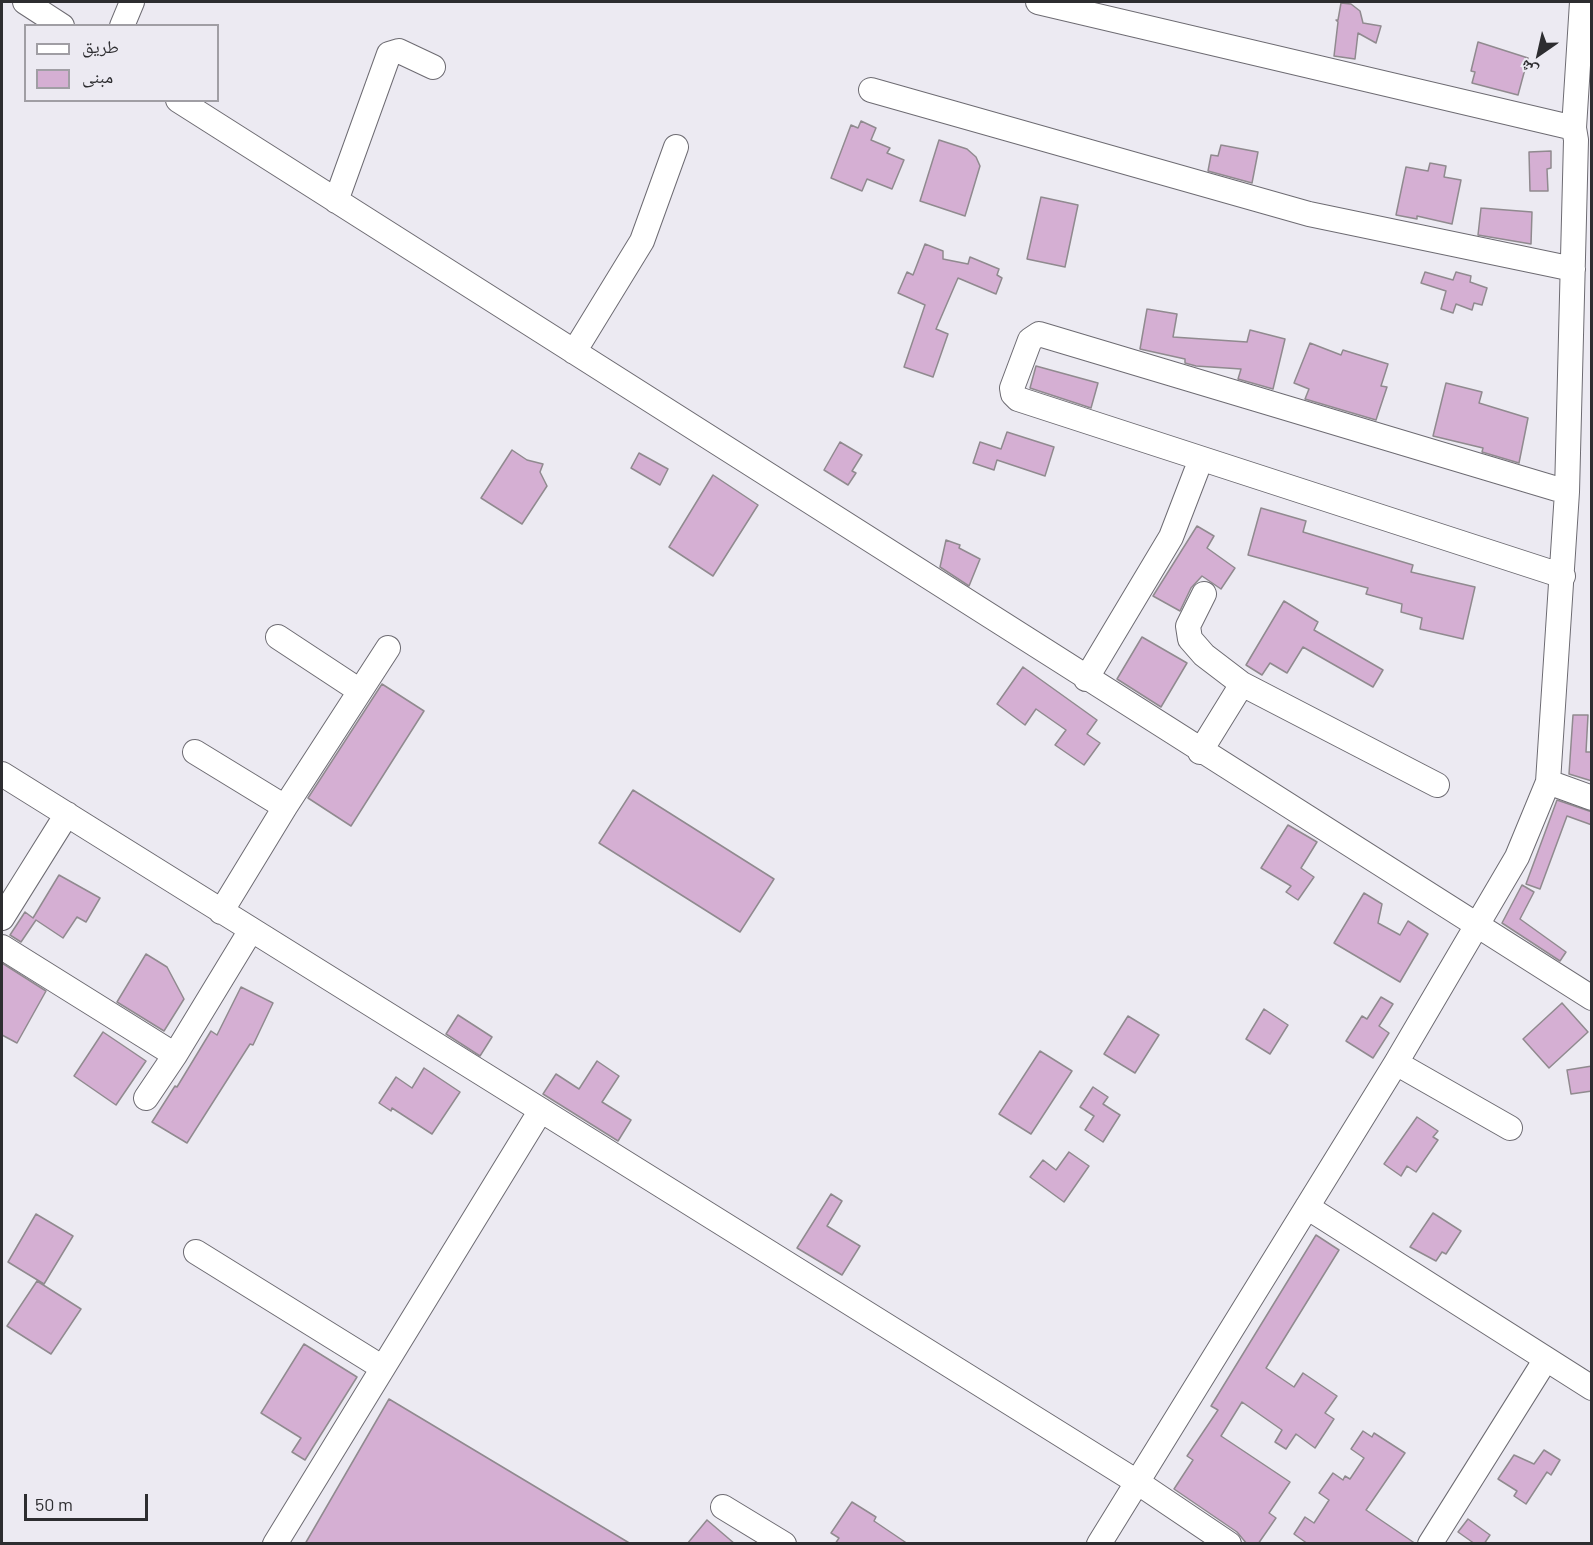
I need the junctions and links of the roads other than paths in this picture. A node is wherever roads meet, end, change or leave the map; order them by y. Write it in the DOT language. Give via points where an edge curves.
graph roads {
  1 [pos="25,2"];
  2 [pos="132,2"];
  3 [pos="1038,2"];
  4 [pos="1585,11"];
  5 [pos="59,24"];
  6 [pos="123,24"];
  7 [pos="432,67"];
  8 [pos="871,90"];
  9 [pos="181,102"];
  10 [pos="1580,137"];
  11 [pos="676,147"];
  12 [pos="336,201"];
  13 [pos="1573,269"];
  14 [pos="574,352"];
  15 [pos="1201,459"];
  16 [pos="1568,492"];
  17 [pos="1563,576"];
  18 [pos="1204,594"];
  19 [pos="278,637"];
  20 [pos="388,648"];
  21 [pos="1086,679"];
  22 [pos="1242,684"];
  23 [pos="360,691"];
  24 [pos="195,752"];
  25 [pos="1200,752"];
  26 [pos="2,774"];
  27 [pos="1548,782"];
  28 [pos="1437,785"];
  29 [pos="1592,798"];
  30 [pos="285,807"];
  31 [pos="67,814"];
  32 [pos="221,912"];
  33 [pos="2,918"];
  34 [pos="1475,925"];
  35 [pos="251,930"];
  36 [pos="2,947"];
  37 [pos="1592,998"];
  38 [pos="175,1054"];
  39 [pos="1396,1063"];
  40 [pos="146,1098"];
  41 [pos="541,1110"];
  42 [pos="1510,1128"];
  43 [pos="1307,1207"];
  44 [pos="196,1252"];
  45 [pos="1546,1359"];
  46 [pos="383,1368"];
  47 [pos="1592,1388"];
  48 [pos="1137,1482"];
  49 [pos="723,1507"];
  50 [pos="275,1544"];
  51 [pos="784,1544"];
  52 [pos="1099,1544"];
  53 [pos="1229,1544"];
  54 [pos="1430,1544"];
  1 -- 5 [label="street"];
  2 -- 6 [label="street"];
  3 -- 10 [label="street"];
  4 -- 10 [label="street"];
  7 -- 12 [label="street" via="399,51 388,54"];
  8 -- 13 [label="street" via="1309,214"];
  9 -- 12 [label="street"];
  10 -- 13 [label="street"];
  11 -- 14 [label="street" via="642,241"];
  12 -- 14 [label="street"];
  13 -- 16 [label="street"];
  14 -- 21 [label="street"];
  15 -- 16 [label="street" via="1018,399 1012,388 1030,340 1039,334"];
  15 -- 17 [label="street"];
  15 -- 21 [label="street" via="1171,537"];
  16 -- 17 [label="street"];
  17 -- 27 [label="street"];
  18 -- 22 [label="street" via="1188,626 1190,639 1204,656"];
  19 -- 23 [label="street"];
  20 -- 23 [label="street"];
  21 -- 25 [label="street"];
  22 -- 25 [label="street"];
  22 -- 28 [label="street"];
  23 -- 30 [label="street"];
  24 -- 30 [label="street"];
  25 -- 34 [label="street"];
  26 -- 31 [label="street"];
  27 -- 29 [label="street"];
  27 -- 34 [label="street" via="1517,857"];
  30 -- 32 [label="street"];
  31 -- 32 [label="street"];
  31 -- 33 [label="street"];
  32 -- 35 [label="street"];
  34 -- 37 [label="street"];
  34 -- 39 [label="street"];
  35 -- 38 [label="street"];
  35 -- 41 [label="street"];
  36 -- 38 [label="street"];
  38 -- 40 [label="street"];
  39 -- 42 [label="street"];
  39 -- 43 [label="street"];
  41 -- 46 [label="street"];
  41 -- 48 [label="street"];
  43 -- 45 [label="street"];
  43 -- 48 [label="street"];
  44 -- 46 [label="street"];
  45 -- 47 [label="street"];
  45 -- 54 [label="street"];
  46 -- 50 [label="street"];
  48 -- 52 [label="street"];
  48 -- 53 [label="street"];
  49 -- 51 [label="street"];
}
